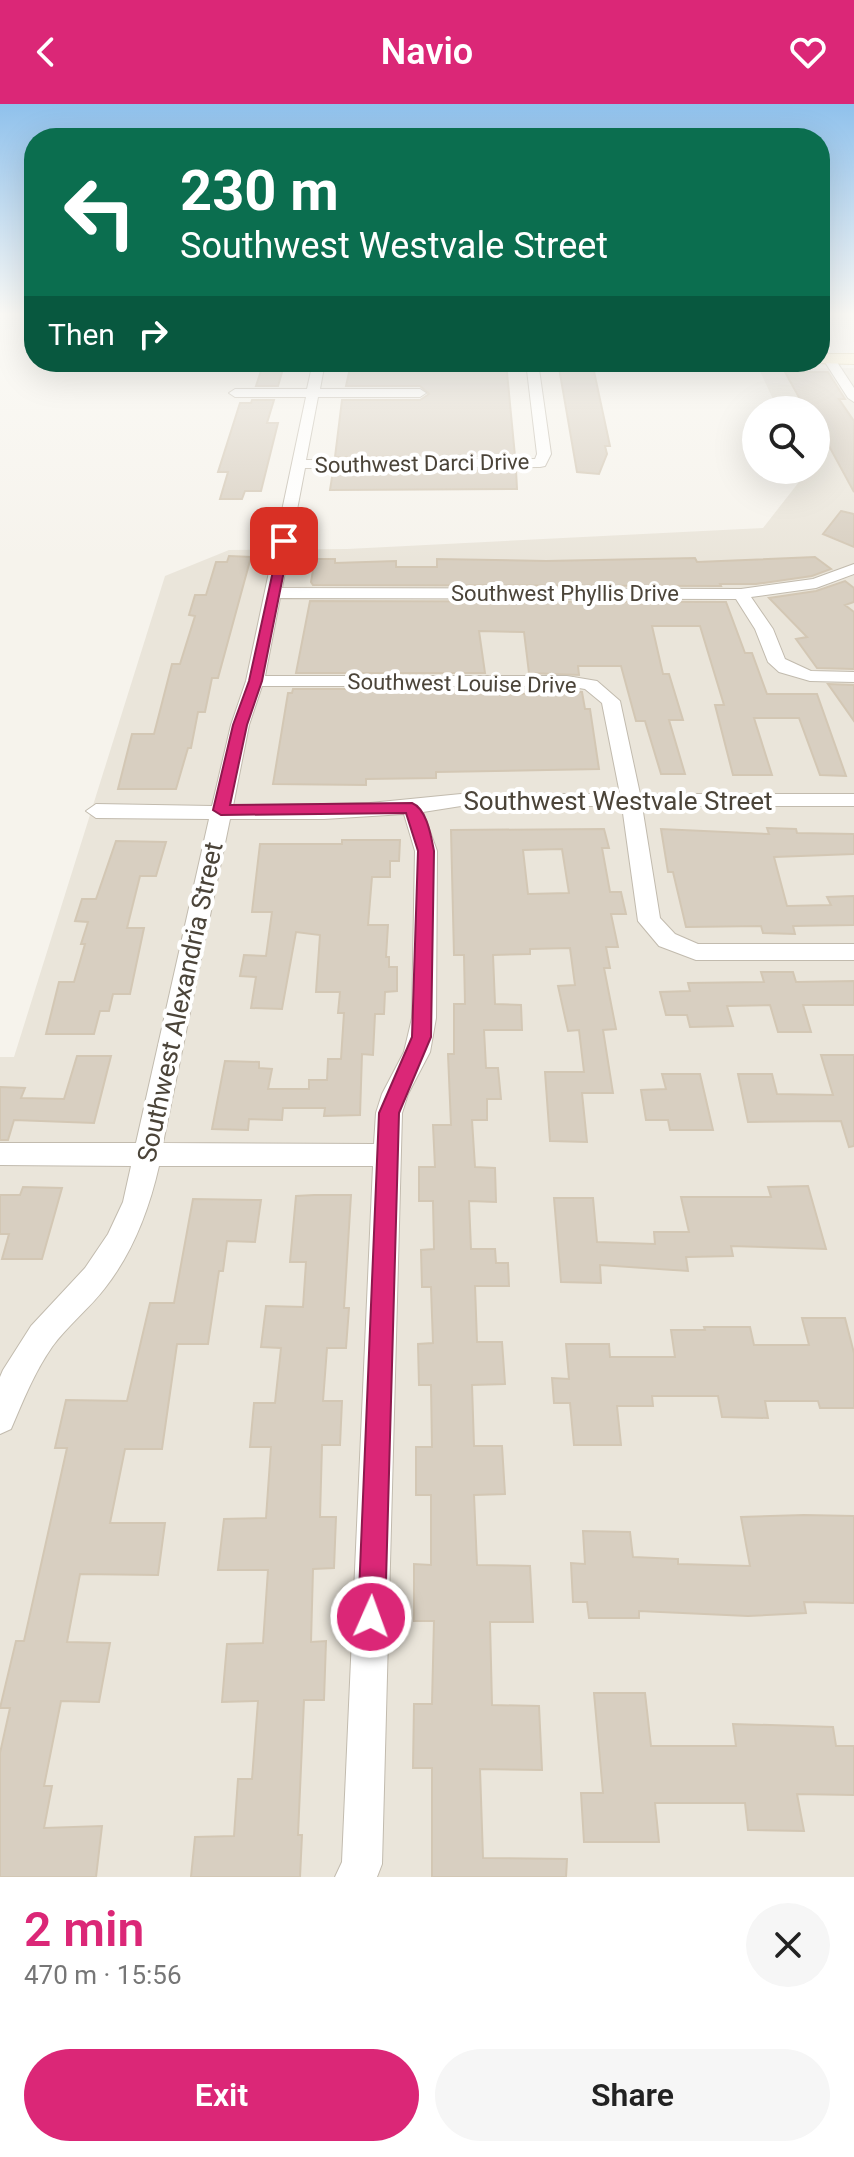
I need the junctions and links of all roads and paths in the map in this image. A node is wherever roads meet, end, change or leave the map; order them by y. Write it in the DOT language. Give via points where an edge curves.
graph roads {
  1 [pos="312,396"];
  2 [pos="536,396"];
  3 [pos="299,464"];
  4 [pos="854,569"];
  5 [pos="274,593"];
  6 [pos="741,594"];
  7 [pos="854,677"];
  8 [pos="255,681"];
  9 [pos="631,800"];
  10 [pos="854,800"];
  11 [pos="412,808"];
  12 [pos="221,810"];
  13 [pos="96,811"];
  14 [pos="854,952"];
  15 [pos="0,1154"];
  16 [pos="149,1154"];
  17 [pos="388,1155"];
  18 [pos="0,1418"];
  19 [pos="356,1877"];
  1 -- 3 [label="street, Southwest Alexandria Street"];
  2 -- 3 [label="street, Southwest Darci Drive" via="544,454 540,463"];
  3 -- 5 [label="street, Southwest Alexandria Street"];
  4 -- 6 [label="street, Southwest Phyllis Drive" via="816,583"];
  5 -- 6 [label="street, Southwest Phyllis Drive"];
  5 -- 8 [label="street, Southwest Alexandria Street"];
  6 -- 7 [label="street" via="785,668 810,676"];
  8 -- 9 [label="street, Southwest Louise Drive" via="591,685 611,701"];
  8 -- 12 [label="street, Southwest Alexandria Street"];
  9 -- 10 [label="street, Southwest Westvale Street"];
  9 -- 11 [label="street, Southwest Westvale Street" via="461,800"];
  9 -- 14 [label="street, Southwest Louise Drive" via="649,921 667,940 696,952"];
  11 -- 12 [label="street, Southwest Westvale Street"];
  11 -- 17 [label="street" via="426,851 424,1018 417,1052 389,1113"];
  12 -- 13 [label="street, Southwest Westvale Street"];
  12 -- 16 [label="street, Southwest Alexandria Street"];
  15 -- 16 [label="street"];
  16 -- 17 [label="street"];
  16 -- 18 [label="street, Southwest Alexandria Street" via="137,1202 118,1243 95,1278 42,1336 14,1381"];
  17 -- 19 [label="street" via="362,1864"];
}
